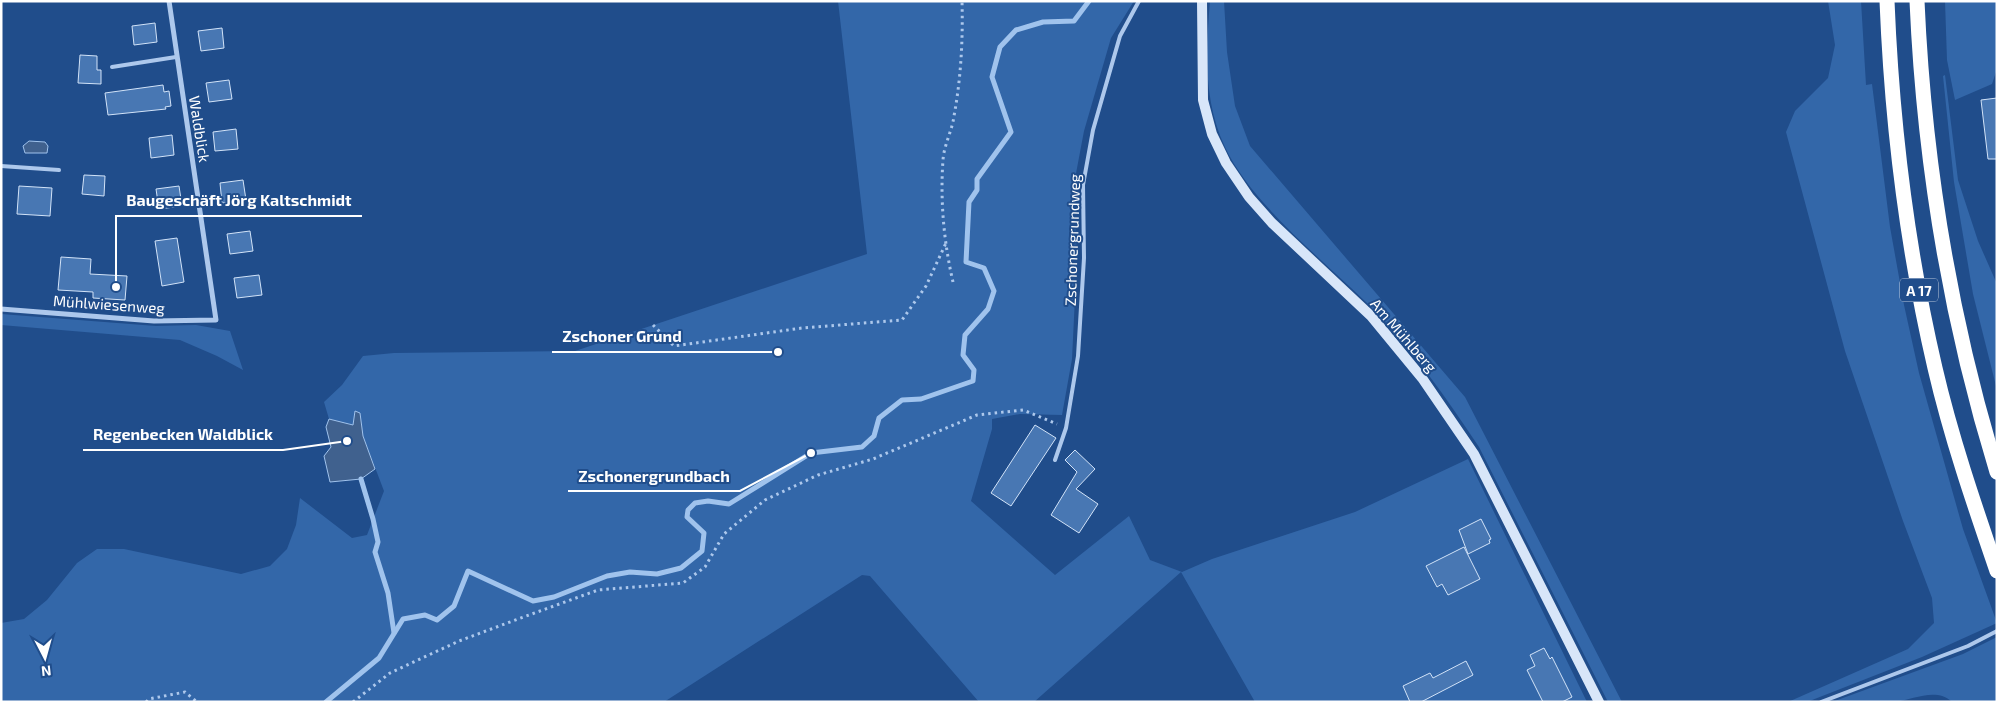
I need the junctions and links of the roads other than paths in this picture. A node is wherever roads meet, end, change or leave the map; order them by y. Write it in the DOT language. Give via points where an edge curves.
graph roads {
  1 [pos="168,1"];
  2 [pos="1139,1"];
  3 [pos="1202,1"];
  4 [pos="1887,1"];
  5 [pos="1917,1"];
  6 [pos="176,57"];
  7 [pos="112,67"];
  8 [pos="1,166"];
  9 [pos="59,170"];
  10 [pos="1,310"];
  11 [pos="216,320"];
  12 [pos="1055,460"];
  13 [pos="1997,472"];
  14 [pos="1997,571"];
  15 [pos="1997,631"];
  16 [pos="1599,702"];
  17 [pos="1821,702"];
  1 -- 6 [label="street, Waldblick"];
  2 -- 12 [label="lane, Zschonergrundweg" via="1120,36 1093,130 1083,184 1084,258 1078,356 1066,428"];
  3 -- 16 [label="street, Am Mühlberg" via="1203,100 1212,134 1226,163 1272,223 1370,316 1422,378 1474,454"];
  4 -- 14 [label="highway, A 17" via="1897,148 1918,285 1935,368 1958,452"];
  5 -- 13 [label="highway, A 17" via="1921,74 1937,215 1962,347"];
  6 -- 7 [label="lane"];
  6 -- 11 [label="street, Waldblick"];
  8 -- 9 [label="lane"];
  10 -- 11 [label="street, Mühlwiesenweg" via="154,322"];
  15 -- 17 [label="lane" via="1968,646"];
}
